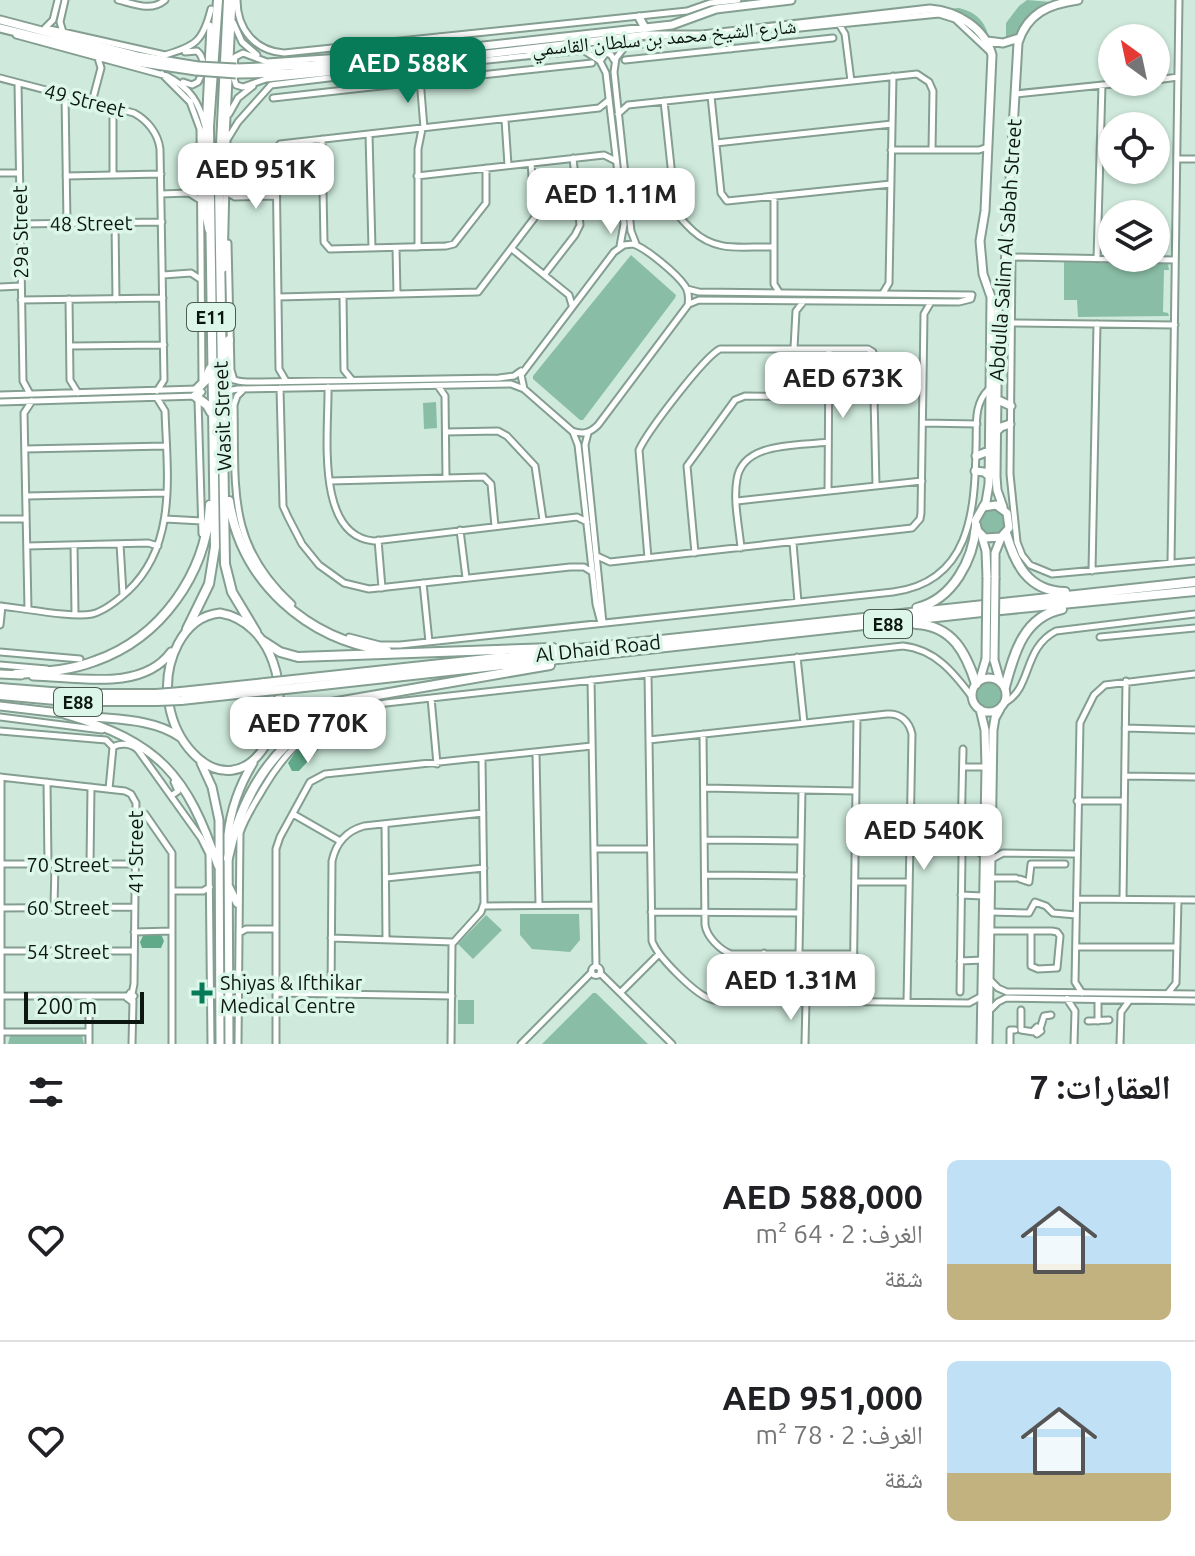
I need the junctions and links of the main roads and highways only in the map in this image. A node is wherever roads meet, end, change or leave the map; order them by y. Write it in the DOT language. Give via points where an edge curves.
graph roads {
  1 [pos="218,0"];
  2 [pos="233,0"];
  3 [pos="791,0"];
  4 [pos="1078,0"];
  5 [pos="4,25"];
  6 [pos="645,28"];
  7 [pos="632,29"];
  8 [pos="440,38"];
  9 [pos="1019,38"];
  10 [pos="987,41"];
  11 [pos="468,47"];
  12 [pos="524,50"];
  13 [pos="544,54"];
  14 [pos="404,57"];
  15 [pos="991,297"];
  16 [pos="999,302"];
  17 [pos="229,340"];
  18 [pos="216,362"];
  19 [pos="996,399"];
  20 [pos="1011,406"];
  21 [pos="213,419"];
  22 [pos="1010,424"];
  23 [pos="996,432"];
  24 [pos="989,451"];
  25 [pos="976,456"];
  26 [pos="235,457"];
  27 [pos="224,458"];
  28 [pos="215,465"];
  29 [pos="201,466"];
  30 [pos="975,471"];
  31 [pos="989,476"];
  32 [pos="215,477"];
  33 [pos="224,485"];
  34 [pos="983,507"];
  35 [pos="1004,509"];
  36 [pos="976,526"];
  37 [pos="981,535"];
  38 [pos="1004,535"];
  39 [pos="991,578"];
  40 [pos="1195,579"];
  41 [pos="1162,590"];
  42 [pos="1195,591"];
  43 [pos="874,617"];
  44 [pos="888,624"];
  45 [pos="187,629"];
  46 [pos="256,632"];
  47 [pos="180,640"];
  48 [pos="263,641"];
  49 [pos="594,648"];
  50 [pos="407,654"];
  51 [pos="582,656"];
  52 [pos="990,659"];
  53 [pos="16,670"];
  54 [pos="0,674"];
  55 [pos="977,683"];
  56 [pos="294,684"];
  57 [pos="1004,686"];
  58 [pos="0,688"];
  59 [pos="389,692"];
  60 [pos="0,695"];
  61 [pos="156,698"];
  62 [pos="0,706"];
  63 [pos="980,709"];
  64 [pos="1000,709"];
  65 [pos="64,714"];
  66 [pos="274,728"];
  67 [pos="182,738"];
  68 [pos="258,756"];
  69 [pos="198,757"];
  70 [pos="984,838"];
  71 [pos="991,845"];
  72 [pos="228,858"];
  73 [pos="988,858"];
  74 [pos="221,873"];
  75 [pos="228,887"];
  76 [pos="237,903"];
  77 [pos="220,935"];
  78 [pos="211,947"];
  79 [pos="985,1011"];
  80 [pos="237,1028"];
  81 [pos="234,1043"];
  82 [pos="220,1044"];
  83 [pos="981,1044"];
  84 [pos="988,1044"];
  1 -- 18 [label="highway, Wasit Street / E11" via="209,127"];
  2 -- 18 [label="highway, Wasit Street / E11" via="220,125"];
  3 -- 6 [label="main road, شارع الشيخ محمد بن سلطان القاسمي" via="716,9 676,24"];
  4 -- 9 [label="main road" via="1040,11"];
  5 -- 14 [label="main road, شارع الشيخ محمد بن سلطان القاسمي, bridge" via="197,68 236,71"];
  6 -- 7 [label="main road, شارع الشيخ محمد بن سلطان القاسمي"];
  6 -- 7 [label="main road" via="637,17"];
  7 -- 11 [label="main road, شارع الشيخ محمد بن سلطان القاسمي"];
  8 -- 11 [label="main road"];
  9 -- 10 [label="main road"];
  9 -- 16 [label="main road, Abdulla Salim Al Sabah Street" via="1008,257"];
  10 -- 12 [label="main road, شارع الشيخ محمد بن سلطان القاسمي" via="963,18 936,10"];
  10 -- 15 [label="main road, Abdulla Salim Al Sabah Street" via="992,58 980,241"];
  11 -- 14 [label="main road, شارع الشيخ محمد بن سلطان القاسمي"];
  12 -- 13 [label="main road"];
  12 -- 14 [label="main road, شارع الشيخ محمد بن سلطان القاسمي"];
  15 -- 16 [label="main road" via="994,304"];
  15 -- 24 [label="main road, Abdulla Salim Al Sabah Street"];
  16 -- 19 [label="main road, Abdulla Salim Al Sabah Street"];
  17 -- 18 [label="highway"];
  18 -- 21 [label="highway, Wasit Street / E11"];
  18 -- 21 [label="highway" via="195,391"];
  18 -- 27 [label="highway, Wasit Street / E11"];
  19 -- 20 [label="main road"];
  19 -- 23 [label="main road, Abdulla Salim Al Sabah Street"];
  21 -- 28 [label="highway, Wasit Street / E11"];
  22 -- 23 [label="main road"];
  23 -- 35 [label="main road, Abdulla Salim Al Sabah Street" via="996,484"];
  24 -- 25 [label="main road"];
  24 -- 31 [label="main road, Abdulla Salim Al Sabah Street"];
  26 -- 27 [label="highway"];
  27 -- 33 [label="highway, Wasit Street / E11"];
  28 -- 29 [label="highway"];
  28 -- 32 [label="highway, Wasit Street / E11"];
  30 -- 31 [label="main road"];
  31 -- 34 [label="main road, Abdulla Salim Al Sabah Street"];
  32 -- 45 [label="highway, Wasit Street / E11" via="213,572"];
  32 -- 53 [label="highway" via="202,550 183,590 155,624 122,649 78,663"];
  33 -- 46 [label="highway, Wasit Street / E11" via="227,578"];
  33 -- 50 [label="highway" via="247,557 281,602 338,639"];
  34 -- 35 [label="main road"];
  34 -- 36 [label="main road"];
  35 -- 38 [label="main road" via="1009,518"];
  36 -- 37 [label="main road"];
  36 -- 43 [label="highway" via="960,574 941,597"];
  37 -- 38 [label="main road"];
  37 -- 39 [label="main road"];
  38 -- 39 [label="main road"];
  38 -- 41 [label="highway" via="1019,568 1050,590 1134,585"];
  39 -- 52 [label="main road, bridge"];
  40 -- 41 [label="highway, Al Dhaid Road / E88"];
  41 -- 42 [label="highway, Al Dhaid Road / E88"];
  41 -- 43 [label="highway, Al Dhaid Road / E88"];
  41 -- 44 [label="highway, Al Dhaid Road / E88"];
  41 -- 57 [label="highway" via="1126,602 1045,614 1024,633"];
  43 -- 49 [label="highway, Al Dhaid Road / E88"];
  44 -- 51 [label="highway, Al Dhaid Road / E88"];
  44 -- 55 [label="highway" via="923,625 949,635"];
  45 -- 46 [label="main road" via="220,613"];
  45 -- 47 [label="main road"];
  46 -- 48 [label="main road"];
  47 -- 53 [label="main road" via="160,665 137,676"];
  47 -- 67 [label="main road" via="166,687"];
  48 -- 50 [label="highway" via="298,657"];
  48 -- 66 [label="main road" via="279,687"];
  49 -- 50 [label="highway"];
  49 -- 56 [label="highway, Al Dhaid Road / E88"];
  51 -- 56 [label="highway, Al Dhaid Road / E88"];
  51 -- 59 [label="highway"];
  52 -- 55 [label="main road"];
  52 -- 57 [label="main road"];
  53 -- 54 [label="main road"];
  55 -- 57 [label="main road" via="992,677"];
  55 -- 63 [label="main road" via="972,697"];
  56 -- 61 [label="highway, Al Dhaid Road / E88, bridge"];
  57 -- 64 [label="main road" via="1006,702"];
  58 -- 61 [label="highway, Al Dhaid Road / E88"];
  59 -- 66 [label="highway" via="305,708"];
  59 -- 72 [label="highway" via="324,716 284,746 245,802"];
  60 -- 61 [label="highway, Al Dhaid Road / E88" via="67,701"];
  62 -- 65 [label="main road"];
  63 -- 64 [label="main road"];
  63 -- 70 [label="main road" via="985,730"];
  64 -- 71 [label="main road" via="993,725"];
  65 -- 67 [label="main road" via="149,723"];
  65 -- 74 [label="main road" via="110,729 168,769 197,810"];
  66 -- 68 [label="main road"];
  67 -- 69 [label="main road"];
  68 -- 69 [label="main road" via="242,767 223,770"];
  68 -- 72 [label="main road" via="233,806"];
  69 -- 74 [label="main road" via="218,809"];
  70 -- 71 [label="main road"];
  70 -- 73 [label="main road"];
  71 -- 73 [label="main road"];
  72 -- 75 [label="main road"];
  73 -- 79 [label="main road"];
  73 -- 79 [label="main road" via="983,896"];
  74 -- 77 [label="main road"];
  75 -- 76 [label="main road"];
  75 -- 81 [label="main road"];
  77 -- 78 [label="main road"];
  77 -- 82 [label="main road"];
  79 -- 83 [label="main road"];
  79 -- 84 [label="main road"];
  80 -- 81 [label="main road"];
}
